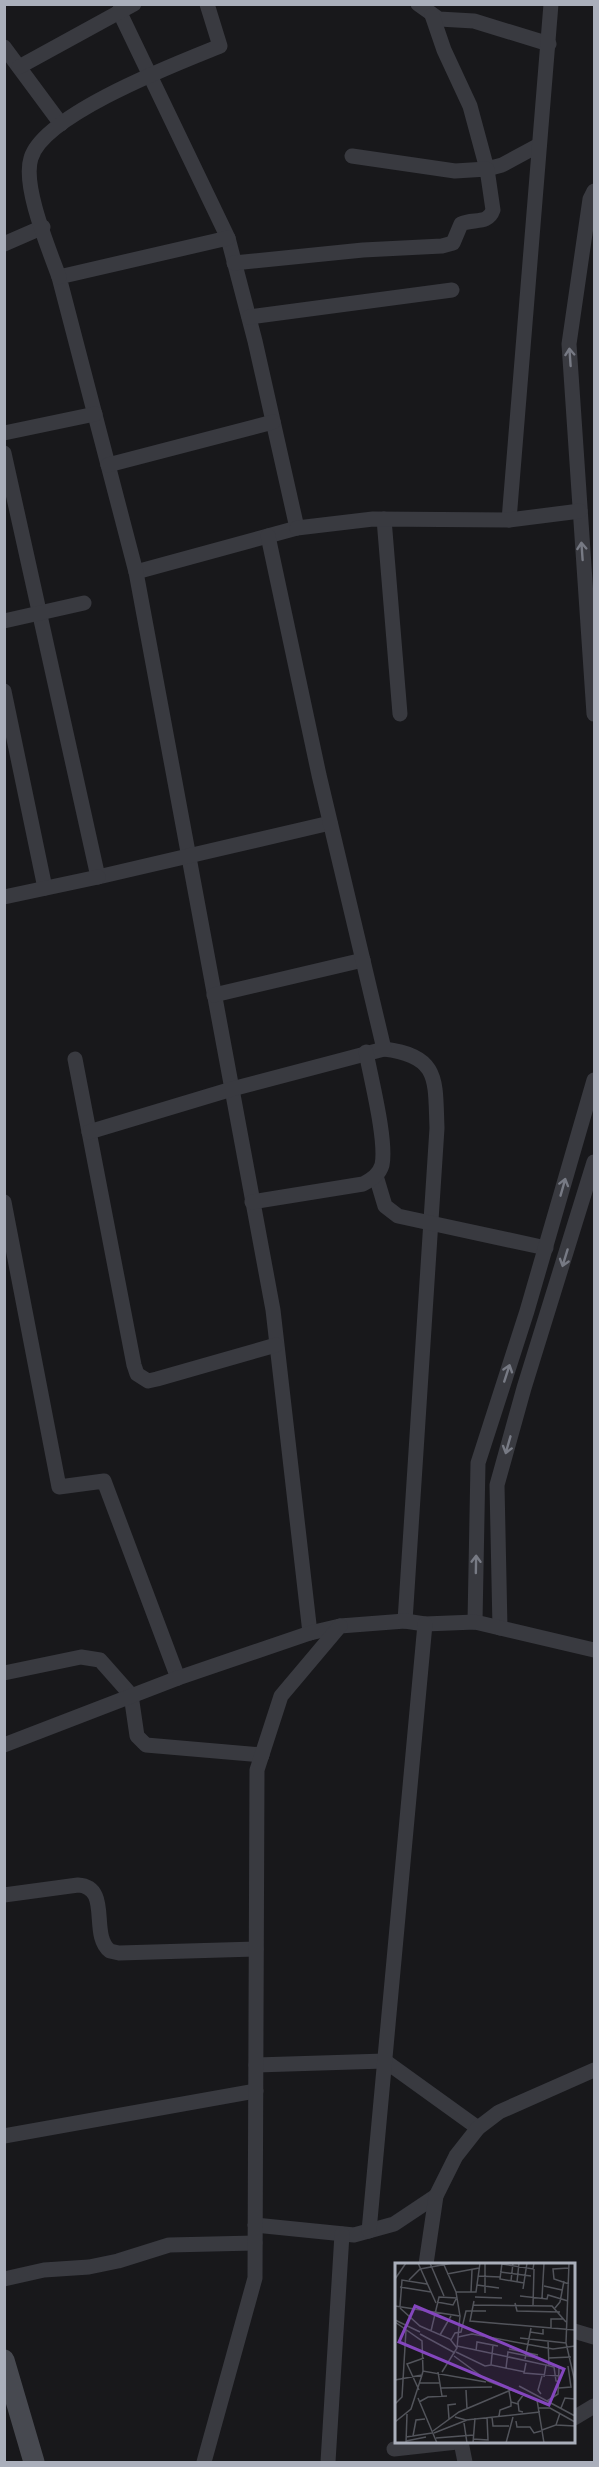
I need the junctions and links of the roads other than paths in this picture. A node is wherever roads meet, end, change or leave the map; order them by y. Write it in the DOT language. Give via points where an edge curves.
graph roads {
  1 [pos="134,4"];
  2 [pos="207,4"];
  3 [pos="418,4"];
  4 [pos="552,4"];
  5 [pos="119,11"];
  6 [pos="432,15"];
  7 [pos="549,44"];
  8 [pos="4,47"];
  9 [pos="19,66"];
  10 [pos="151,74"];
  11 [pos="61,124"];
  12 [pos="539,144"];
  13 [pos="352,156"];
  14 [pos="488,169"];
  15 [pos="594,191"];
  16 [pos="42,227"];
  17 [pos="228,238"];
  18 [pos="4,244"];
  19 [pos="234,262"];
  20 [pos="59,278"];
  21 [pos="452,290"];
  22 [pos="249,317"];
  23 [pos="94,414"];
  24 [pos="273,422"];
  25 [pos="4,433"];
  26 [pos="4,453"];
  27 [pos="108,465"];
  28 [pos="580,511"];
  29 [pos="384,519"];
  30 [pos="509,520"];
  31 [pos="297,528"];
  32 [pos="268,536"];
  33 [pos="136,572"];
  34 [pos="84,603"];
  35 [pos="39,613"];
  36 [pos="4,621"];
  37 [pos="4,691"];
  38 [pos="400,714"];
  39 [pos="594,714"];
  40 [pos="330,823"];
  41 [pos="188,855"];
  42 [pos="98,877"];
  43 [pos="45,888"];
  44 [pos="4,897"];
  45 [pos="363,960"];
  46 [pos="214,995"];
  47 [pos="384,1049"];
  48 [pos="366,1052"];
  49 [pos="75,1059"];
  50 [pos="594,1080"];
  51 [pos="232,1089"];
  52 [pos="89,1132"];
  53 [pos="594,1162"];
  54 [pos="376,1176"];
  55 [pos="4,1202"];
  56 [pos="252,1202"];
  57 [pos="431,1224"];
  58 [pos="7,1228"];
  59 [pos="546,1248"];
  60 [pos="276,1345"];
  61 [pos="405,1621"];
  62 [pos="475,1622"];
  63 [pos="425,1623"];
  64 [pos="340,1626"];
  65 [pos="500,1628"];
  66 [pos="310,1633"];
  67 [pos="594,1650"];
  68 [pos="4,1673"];
  69 [pos="178,1678"];
  70 [pos="131,1695"];
  71 [pos="4,1745"];
  72 [pos="262,1755"];
  73 [pos="4,1895"];
  74 [pos="256,1948"];
  75 [pos="385,2061"];
  76 [pos="256,2065"];
  77 [pos="594,2070"];
  78 [pos="256,2091"];
  79 [pos="478,2128"];
  80 [pos="4,2136"];
  81 [pos="436,2196"];
  82 [pos="255,2225"];
  83 [pos="369,2231"];
  84 [pos="342,2234"];
  85 [pos="255,2242"];
  86 [pos="426,2263"];
  87 [pos="4,2279"];
  88 [pos="575,2332"];
  89 [pos="594,2337"];
  90 [pos="4,2360"];
  91 [pos="594,2406"];
  92 [pos="575,2417"];
  93 [pos="451,2443"];
  94 [pos="459,2443"];
  95 [pos="393,2450"];
  96 [pos="34,2463"];
  97 [pos="204,2463"];
  98 [pos="328,2463"];
  99 [pos="465,2463"];
  1 -- 5 [label="street"];
  2 -- 10 [label="street" via="220,45"];
  3 -- 6 [label="street"];
  4 -- 7 [label="street"];
  5 -- 9 [label="street"];
  5 -- 10 [label="street"];
  6 -- 7 [label="street" via="474,21"];
  6 -- 14 [label="street" via="470,106"];
  7 -- 12 [label="street"];
  8 -- 9 [label="street"];
  9 -- 11 [label="street"];
  10 -- 11 [label="street"];
  10 -- 17 [label="street"];
  11 -- 16 [label="street" via="38,143 30,159 31,192"];
  12 -- 14 [label="street"];
  12 -- 30 [label="street"];
  13 -- 14 [label="street" via="455,171"];
  14 -- 19 [label="street" via="491,216 461,224 449,245"];
  28 -- 15 [label="street, one-way" via="569,344"];
  16 -- 18 [label="street"];
  16 -- 20 [label="street"];
  17 -- 19 [label="street"];
  17 -- 20 [label="street"];
  19 -- 22 [label="street"];
  20 -- 23 [label="street"];
  21 -- 22 [label="street"];
  22 -- 24 [label="street"];
  23 -- 25 [label="street"];
  23 -- 27 [label="street"];
  24 -- 27 [label="street"];
  24 -- 31 [label="street"];
  26 -- 35 [label="street"];
  27 -- 33 [label="street"];
  28 -- 30 [label="street"];
  39 -- 28 [label="street, one-way"];
  29 -- 30 [label="street"];
  29 -- 31 [label="street"];
  29 -- 38 [label="street"];
  31 -- 32 [label="street"];
  32 -- 33 [label="street"];
  32 -- 40 [label="street"];
  33 -- 41 [label="street"];
  34 -- 35 [label="street"];
  35 -- 36 [label="street"];
  35 -- 42 [label="street"];
  37 -- 43 [label="street"];
  40 -- 41 [label="street"];
  40 -- 45 [label="street"];
  41 -- 42 [label="street"];
  41 -- 46 [label="street"];
  42 -- 43 [label="street"];
  43 -- 44 [label="street"];
  45 -- 46 [label="street"];
  45 -- 47 [label="street"];
  46 -- 51 [label="street"];
  47 -- 48 [label="street"];
  47 -- 57 [label="street" via="404,1051 422,1060 435,1087"];
  48 -- 51 [label="street"];
  48 -- 54 [label="street" via="383,1148 382,1166"];
  49 -- 52 [label="street"];
  59 -- 50 [label="street, one-way"];
  51 -- 52 [label="street"];
  51 -- 56 [label="street"];
  52 -- 60 [label="street" via="137,1374 148,1381"];
  53 -- 65 [label="street, one-way" via="497,1485"];
  54 -- 56 [label="street" via="363,1184"];
  54 -- 57 [label="street" via="390,1212"];
  55 -- 58 [label="street"];
  56 -- 60 [label="street"];
  57 -- 59 [label="street"];
  57 -- 61 [label="street"];
  58 -- 69 [label="street" via="59,1487 104,1481"];
  62 -- 59 [label="street, one-way" via="478,1462"];
  60 -- 66 [label="street"];
  61 -- 63 [label="street"];
  61 -- 64 [label="street"];
  62 -- 63 [label="street"];
  62 -- 65 [label="street"];
  63 -- 75 [label="street"];
  64 -- 66 [label="street"];
  64 -- 72 [label="street" via="281,1696"];
  65 -- 67 [label="street"];
  66 -- 69 [label="street"];
  68 -- 70 [label="street" via="93,1658 108,1666"];
  69 -- 70 [label="street"];
  70 -- 71 [label="street"];
  70 -- 72 [label="street" via="137,1736 146,1744"];
  72 -- 74 [label="street" via="257,1770"];
  73 -- 74 [label="street" via="78,1885 90,1887 97,1897 100,1937 110,1951 119,1953"];
  74 -- 76 [label="street"];
  75 -- 76 [label="street"];
  75 -- 79 [label="street"];
  75 -- 83 [label="street"];
  76 -- 78 [label="street"];
  77 -- 79 [label="street" via="500,2112"];
  78 -- 80 [label="street"];
  78 -- 82 [label="street"];
  79 -- 81 [label="street" via="456,2156"];
  81 -- 83 [label="street" via="394,2224"];
  81 -- 86 [label="street"];
  82 -- 84 [label="street"];
  82 -- 85 [label="street"];
  83 -- 84 [label="street"];
  84 -- 98 [label="street"];
  85 -- 87 [label="street" via="169,2245 118,2261"];
  85 -- 97 [label="street" via="255,2278"];
  88 -- 89 [label="street"];
  90 -- 96 [label="main road"];
  91 -- 92 [label="street"];
  93 -- 95 [label="street"];
  94 -- 99 [label="street"];
}
